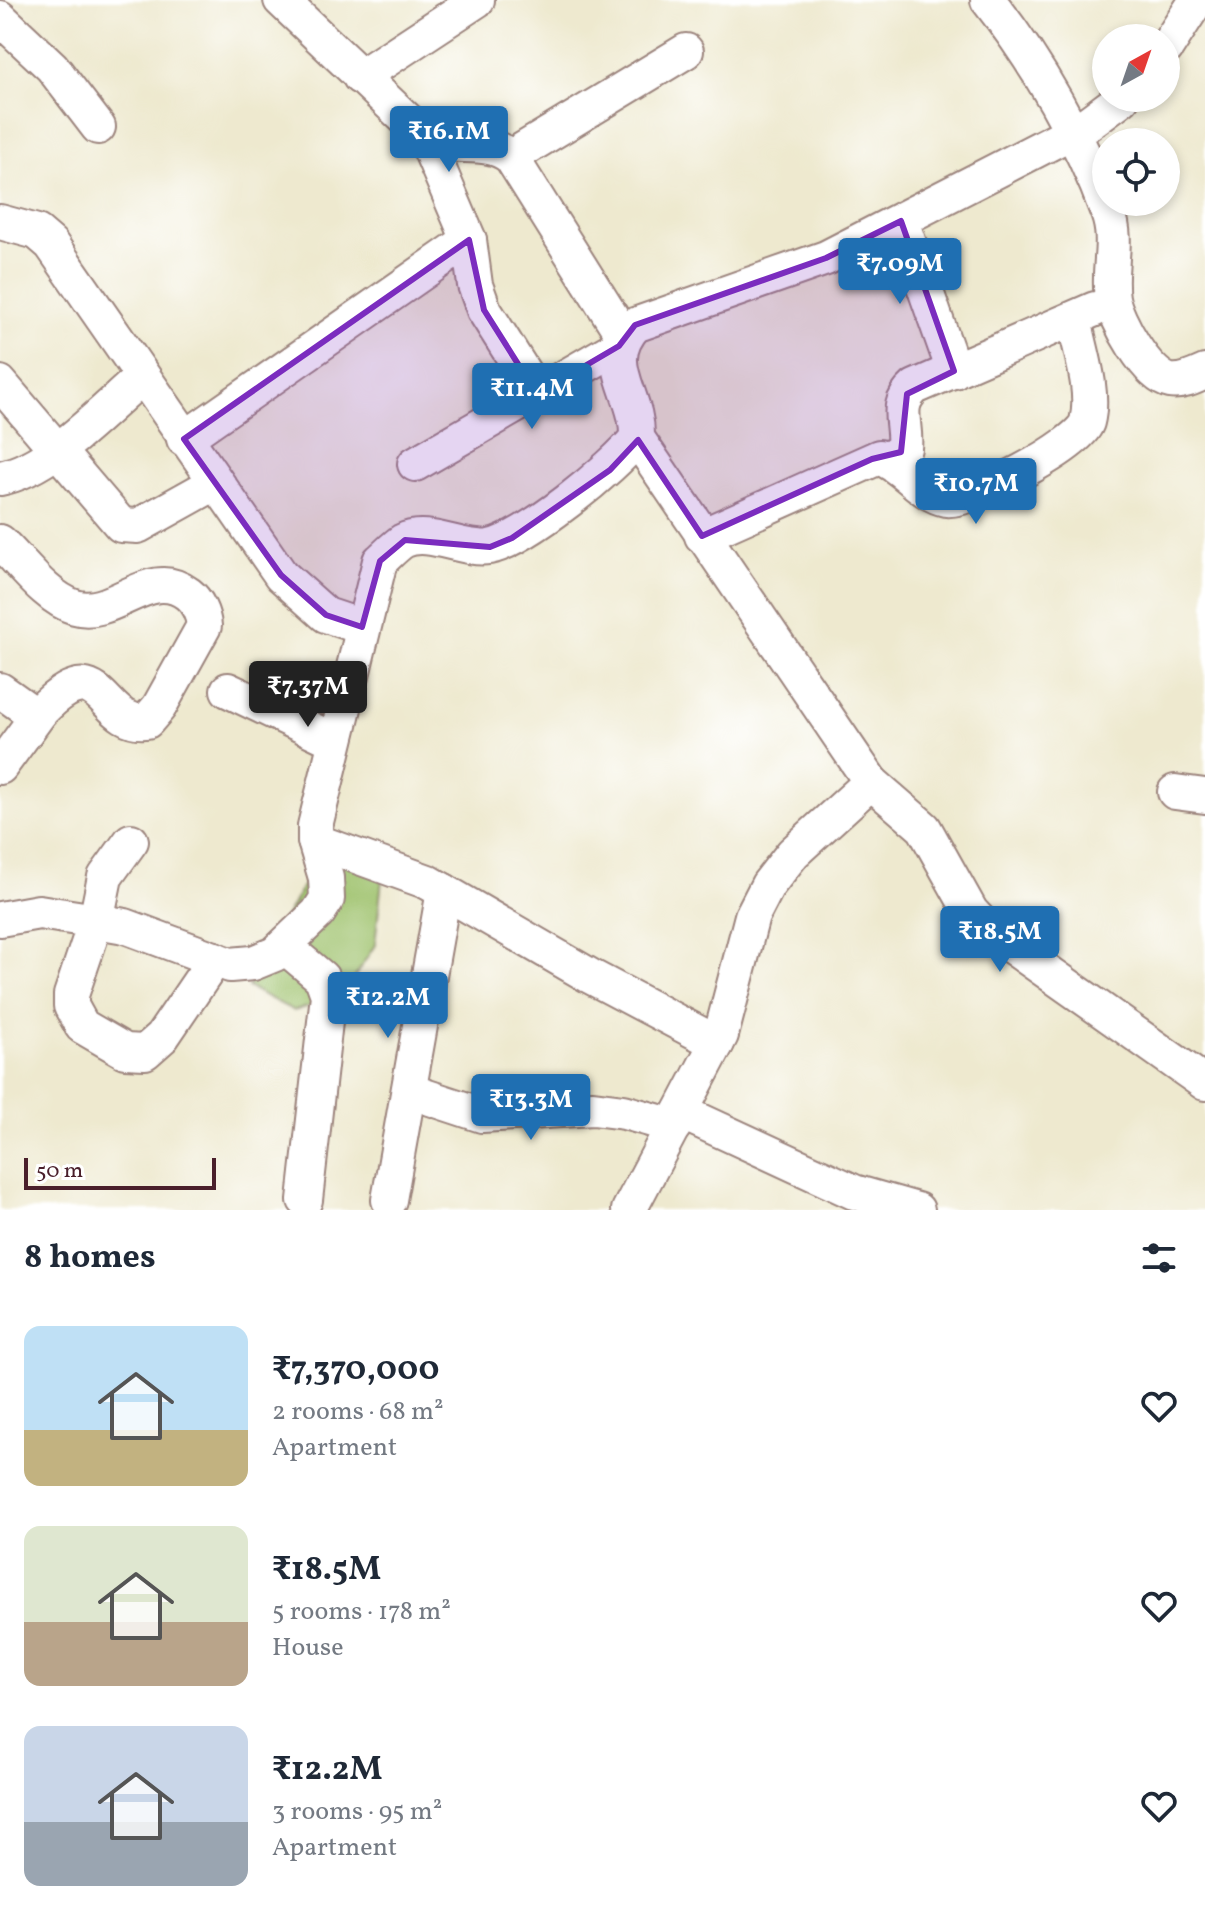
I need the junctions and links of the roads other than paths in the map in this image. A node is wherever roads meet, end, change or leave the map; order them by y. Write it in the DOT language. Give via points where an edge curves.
graph roads {
  1 [pos="19,0"];
  2 [pos="281,0"];
  3 [pos="988,0"];
  4 [pos="1197,0"];
  5 [pos="474,1"];
  6 [pos="0,16"];
  7 [pos="1180,26"];
  8 [pos="686,51"];
  9 [pos="360,77"];
  10 [pos="1101,112"];
  11 [pos="98,127"];
  12 [pos="1072,132"];
  13 [pos="425,137"];
  14 [pos="511,157"];
  15 [pos="901,221"];
  16 [pos="0,222"];
  17 [pos="469,240"];
  18 [pos="1112,300"];
  19 [pos="1074,319"];
  20 [pos="622,341"];
  21 [pos="954,371"];
  22 [pos="1205,372"];
  23 [pos="142,377"];
  24 [pos="0,383"];
  25 [pos="537,394"];
  26 [pos="637,438"];
  27 [pos="184,439"];
  28 [pos="57,448"];
  29 [pos="888,460"];
  30 [pos="415,464"];
  31 [pos="0,478"];
  32 [pos="215,483"];
  33 [pos="702,536"];
  34 [pos="0,542"];
  35 [pos="362,627"];
  36 [pos="0,690"];
  37 [pos="228,690"];
  38 [pos="41,711"];
  39 [pos="335,741"];
  40 [pos="0,767"];
  41 [pos="871,782"];
  42 [pos="131,841"];
  43 [pos="315,841"];
  44 [pos="444,891"];
  45 [pos="96,921"];
  46 [pos="4,926"];
  47 [pos="284,946"];
  48 [pos="215,959"];
  49 [pos="717,1043"];
  50 [pos="1205,1083"];
  51 [pos="409,1091"];
  52 [pos="678,1119"];
  53 [pos="305,1200"];
  54 [pos="389,1200"];
  55 [pos="629,1210"];
  56 [pos="917,1210"];
  1 -- 6 [label="street"];
  2 -- 9 [label="street"];
  3 -- 12 [label="street"];
  4 -- 7 [label="street"];
  5 -- 9 [label="street"];
  6 -- 11 [label="street" via="52,67"];
  8 -- 14 [label="street"];
  9 -- 13 [label="street"];
  10 -- 12 [label="street"];
  12 -- 15 [label="street"];
  12 -- 18 [label="street" via="1109,215 1114,237"];
  13 -- 14 [label="street" via="438,145 488,145"];
  13 -- 17 [label="street"];
  14 -- 20 [label="street"];
  15 -- 20 [label="street" via="826,258 635,325"];
  15 -- 21 [label="street"];
  16 -- 23 [label="street" via="37,232 51,244"];
  17 -- 25 [label="street" via="484,310"];
  17 -- 27 [label="street"];
  18 -- 19 [label="street"];
  18 -- 22 [label="street" via="1117,316 1160,378 1173,382"];
  19 -- 21 [label="street"];
  19 -- 29 [label="street" via="1089,400 1087,425 1075,441 963,500 935,496"];
  20 -- 25 [label="street"];
  20 -- 26 [label="street" via="617,360 638,419"];
  21 -- 29 [label="street" via="907,394 900,415 904,448"];
  23 -- 27 [label="street"];
  23 -- 28 [label="street"];
  24 -- 28 [label="street"];
  25 -- 30 [label="street"];
  26 -- 33 [label="street"];
  26 -- 35 [label="street" via="610,470 512,538 490,547 433,538 405,540 380,561"];
  27 -- 32 [label="street"];
  28 -- 31 [label="street" via="20,474"];
  28 -- 32 [label="street" via="121,525 138,526"];
  29 -- 33 [label="street" via="872,459"];
  32 -- 35 [label="street" via="260,550 303,597 326,615"];
  33 -- 41 [label="street"];
  34 -- 38 [label="street" via="56,597 79,609 170,584 194,599 204,617 201,635 147,721 129,717 75,684"];
  35 -- 39 [label="street"];
  36 -- 38 [label="street" via="31,712"];
  37 -- 39 [label="street"];
  38 -- 40 [label="street"];
  39 -- 43 [label="street"];
  41 -- 49 [label="street" via="793,853 768,885 752,916"];
  41 -- 50 [label="street" via="924,828 971,912 987,929"];
  42 -- 45 [label="street" via="105,877"];
  43 -- 44 [label="street"];
  43 -- 47 [label="street" via="327,899"];
  44 -- 49 [label="street"];
  44 -- 51 [label="street"];
  45 -- 46 [label="street" via="39,912"];
  45 -- 48 [label="street" via="125,926"];
  45 -- 48 [label="street" via="71,1006 82,1026 125,1051 155,1046"];
  47 -- 48 [label="street" via="244,966"];
  47 -- 53 [label="street" via="322,978 328,995"];
  49 -- 52 [label="street"];
  51 -- 52 [label="street" via="482,1115 593,1108"];
  51 -- 54 [label="street"];
  52 -- 55 [label="street"];
  52 -- 56 [label="street" via="854,1192"];
}
